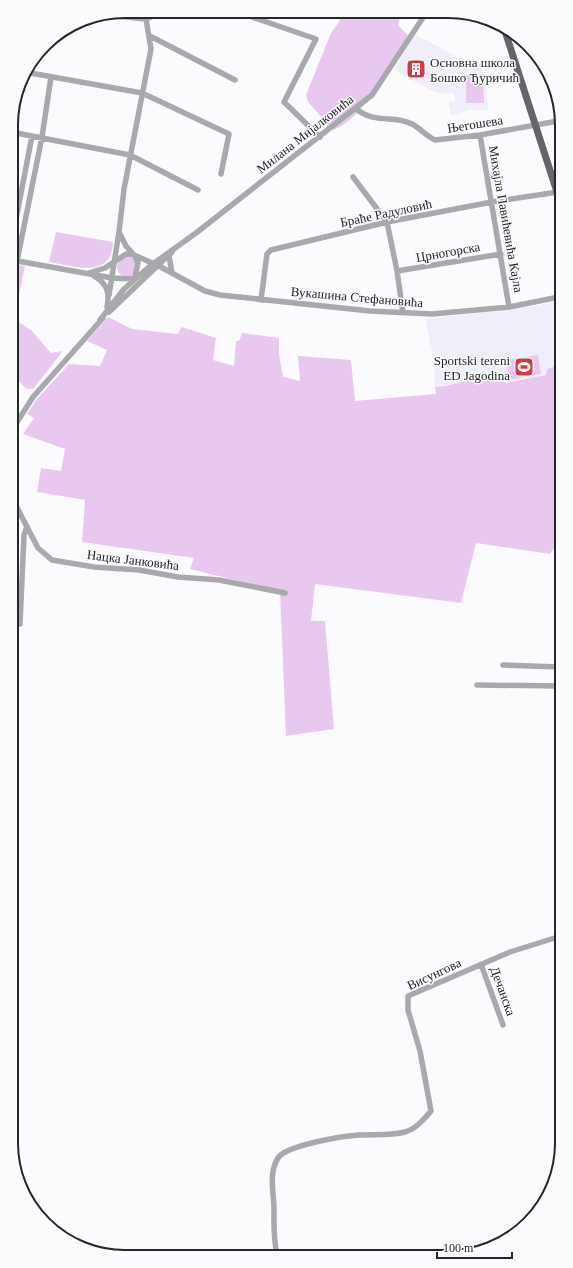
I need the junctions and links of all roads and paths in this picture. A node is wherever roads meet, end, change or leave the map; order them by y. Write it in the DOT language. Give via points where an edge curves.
graph roads {
  1 [pos="136,18"];
  2 [pos="252,18"];
  3 [pos="423,18"];
  4 [pos="146,19"];
  5 [pos="150,36"];
  6 [pos="506,36"];
  7 [pos="31,73"];
  8 [pos="51,77"];
  9 [pos="235,80"];
  10 [pos="142,94"];
  11 [pos="356,109"];
  12 [pos="555,122"];
  13 [pos="535,125"];
  14 [pos="18,133"];
  15 [pos="480,135"];
  16 [pos="32,136"];
  17 [pos="42,137"];
  18 [pos="320,137"];
  19 [pos="130,155"];
  20 [pos="221,174"];
  21 [pos="353,177"];
  22 [pos="555,185"];
  23 [pos="198,190"];
  24 [pos="555,194"];
  25 [pos="492,202"];
  26 [pos="18,209"];
  27 [pos="387,222"];
  28 [pos="119,232"];
  29 [pos="18,243"];
  30 [pos="501,254"];
  31 [pos="134,255"];
  32 [pos="168,255"];
  33 [pos="18,262"];
  34 [pos="113,264"];
  35 [pos="153,264"];
  36 [pos="162,266"];
  37 [pos="397,271"];
  38 [pos="172,273"];
  39 [pos="90,274"];
  40 [pos="148,275"];
  41 [pos="112,278"];
  42 [pos="134,279"];
  43 [pos="123,280"];
  44 [pos="126,294"];
  45 [pos="109,295"];
  46 [pos="555,298"];
  47 [pos="261,300"];
  48 [pos="509,307"];
  49 [pos="106,310"];
  50 [pos="403,313"];
  51 [pos="100,320"];
  52 [pos="18,416"];
  53 [pos="18,509"];
  54 [pos="27,526"];
  55 [pos="285,593"];
  56 [pos="20,624"];
  57 [pos="503,665"];
  58 [pos="555,667"];
  59 [pos="477,685"];
  60 [pos="555,686"];
  61 [pos="555,938"];
  62 [pos="482,964"];
  63 [pos="503,1025"];
  64 [pos="276,1250"];
  1 -- 4 [label="street"];
  2 -- 18 [label="street" via="316,38 284,102"];
  3 -- 11 [label="street, Милана Мијалковића" via="372,95"];
  4 -- 5 [label="street"];
  5 -- 9 [label="street"];
  5 -- 10 [label="street" via="151,49"];
  6 -- 13 [label="main road"];
  7 -- 8 [label="street"];
  8 -- 10 [label="street"];
  8 -- 17 [label="street"];
  10 -- 19 [label="street"];
  10 -- 20 [label="street" via="229,134"];
  11 -- 15 [label="street, Његошева" via="374,119 413,124 435,140"];
  11 -- 18 [label="street, Милана Мијалковића"];
  12 -- 13 [label="street, Његошева"];
  13 -- 15 [label="street, Његошева"];
  13 -- 22 [label="main road"];
  14 -- 16 [label="street"];
  15 -- 25 [label="street, Михајла Павићевића Кајла"];
  16 -- 17 [label="street"];
  16 -- 26 [label="street"];
  17 -- 19 [label="street"];
  17 -- 29 [label="street"];
  18 -- 32 [label="street, Милана Мијалковића"];
  19 -- 23 [label="street"];
  19 -- 28 [label="street"];
  21 -- 27 [label="street"];
  24 -- 25 [label="street, Браће Радуловић"];
  25 -- 27 [label="street, Браће Радуловић"];
  25 -- 30 [label="street, Михајла Павићевића Кајла"];
  27 -- 37 [label="street"];
  27 -- 47 [label="street, Браће Радуловић" via="269,251"];
  28 -- 31 [label="street"];
  28 -- 34 [label="street"];
  30 -- 37 [label="street, Црногорска"];
  30 -- 48 [label="street, Михајла Павићевића Кајла"];
  31 -- 34 [label="street" via="126,254"];
  31 -- 35 [label="street, Вукашина Стефановића"];
  31 -- 42 [label="street" via="138,267"];
  32 -- 35 [label="street, Милана Мијалковића"];
  32 -- 36 [label="street"];
  32 -- 38 [label="street"];
  33 -- 39 [label="street"];
  34 -- 39 [label="street"];
  34 -- 41 [label="street"];
  34 -- 43 [label="street" via="118,276"];
  35 -- 36 [label="street, Вукашина Стефановића"];
  35 -- 42 [label="street, Милана Мијалковића"];
  36 -- 38 [label="street, Вукашина Стефановића"];
  36 -- 40 [label="street, Милана Мијалковића"];
  37 -- 50 [label="street"];
  38 -- 47 [label="street, Вукашина Стефановића" via="213,294"];
  39 -- 41 [label="street"];
  39 -- 45 [label="street" via="104,283"];
  40 -- 42 [label="street"];
  40 -- 44 [label="street, Милана Мијалковића"];
  41 -- 43 [label="street"];
  41 -- 45 [label="street"];
  42 -- 43 [label="street"];
  42 -- 44 [label="street"];
  42 -- 49 [label="street, Милана Мијалковића"];
  44 -- 51 [label="street, Милана Мијалковића"];
  45 -- 49 [label="street"];
  46 -- 48 [label="street, Вукашина Стефановића"];
  47 -- 50 [label="street, Вукашина Стефановића"];
  48 -- 50 [label="street, Вукашина Стефановића" via="432,314"];
  49 -- 51 [label="street, Милана Мијалковића"];
  51 -- 52 [label="street, Милана Мијалковића"];
  53 -- 54 [label="street, Нацка Јанковића"];
  54 -- 55 [label="street, Нацка Јанковића" via="38,548 52,560 219,580"];
  54 -- 56 [label="street" via="24,535"];
  57 -- 58 [label="street"];
  59 -- 60 [label="street"];
  61 -- 62 [label="street, Висунгова"];
  62 -- 63 [label="street, Дечанска"];
  62 -- 64 [label="street, Висунгова" via="408,996 408,1010 420,1051 431,1111 420,1123 405,1132 315,1142 279,1156 274,1167 272,1184 273,1230"];
}
